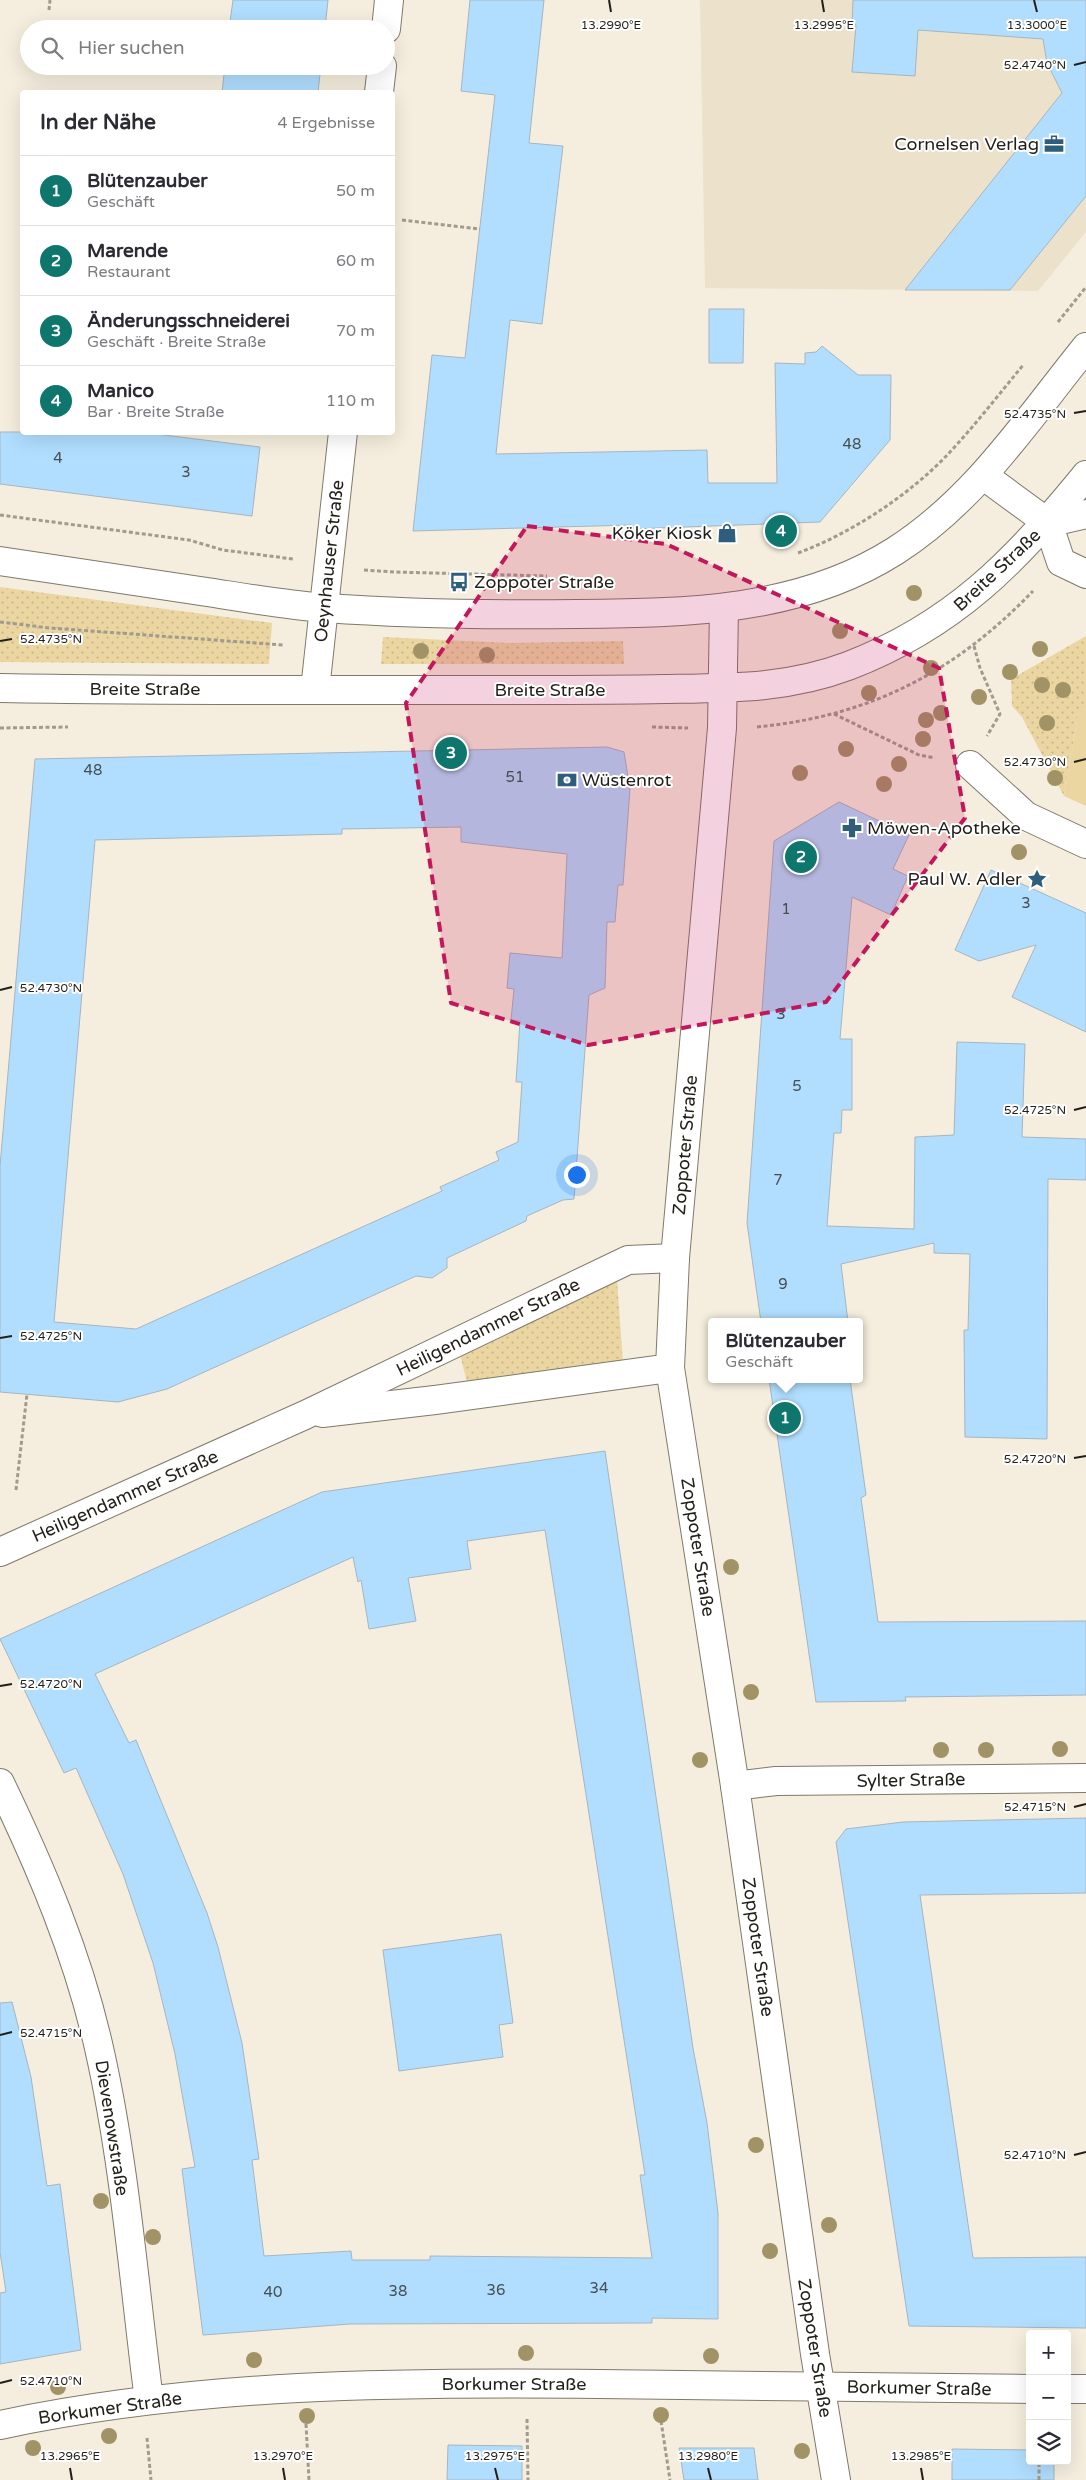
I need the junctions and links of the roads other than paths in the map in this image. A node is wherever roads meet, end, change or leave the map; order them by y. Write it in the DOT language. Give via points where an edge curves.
graph roads {
  1 [pos="389,0"];
  2 [pos="387,20"];
  3 [pos="381,75"];
  4 [pos="379,90"];
  5 [pos="1086,347"];
  6 [pos="343,435"];
  7 [pos="1086,475"];
  8 [pos="984,476"];
  9 [pos="1086,514"];
  10 [pos="1048,523"];
  11 [pos="0,561"];
  12 [pos="1086,574"];
  13 [pos="324,608"];
  14 [pos="724,608"];
  15 [pos="0,688"];
  16 [pos="723,688"];
  17 [pos="315,690"];
  18 [pos="970,765"];
  19 [pos="1086,844"];
  20 [pos="676,1258"];
  21 [pos="670,1368"];
  22 [pos="306,1415"];
  23 [pos="0,1552"];
  24 [pos="1086,1778"];
  25 [pos="0,1783"];
  26 [pos="736,1786"];
  27 [pos="820,2386"];
  28 [pos="1026,2389"];
  29 [pos="1071,2389"];
  30 [pos="1086,2390"];
  31 [pos="149,2400"];
  32 [pos="0,2425"];
  33 [pos="836,2480"];
  1 -- 2 [label="street"];
  3 -- 4 [label="street"];
  5 -- 8 [label="street"];
  6 -- 13 [label="street, Oeynhauser Straße"];
  7 -- 10 [label="street, Breite Straße"];
  8 -- 10 [label="street"];
  8 -- 14 [label="street" via="924,530 893,552 845,578 799,595"];
  9 -- 10 [label="street"];
  10 -- 12 [label="street" via="1061,562"];
  10 -- 16 [label="street, Breite Straße" via="966,601 904,642 848,666 787,684"];
  11 -- 13 [label="street"];
  13 -- 14 [label="street" via="518,615 638,614"];
  13 -- 17 [label="street, Oeynhauser Straße"];
  14 -- 16 [label="street, Zoppoter Straße"];
  15 -- 17 [label="street, Breite Straße"];
  16 -- 17 [label="street, Breite Straße"];
  16 -- 20 [label="street, Zoppoter Straße"];
  18 -- 19 [label="street" via="1026,816"];
  20 -- 21 [label="street, Zoppoter Straße"];
  20 -- 22 [label="street, Heiligendammer Straße" via="628,1260"];
  21 -- 22 [label="street, Heiligendammer Straße"];
  21 -- 26 [label="street, Zoppoter Straße"];
  22 -- 23 [label="street, Heiligendammer Straße"];
  24 -- 26 [label="street, Sylter Straße" via="776,1781"];
  25 -- 31 [label="street, Dievenowstraße" via="54,1902 73,1954 99,2048 116,2140"];
  26 -- 27 [label="street, Zoppoter Straße"];
  27 -- 28 [label="street, Borkumer Straße"];
  27 -- 31 [label="street, Borkumer Straße" via="463,2383 320,2387"];
  27 -- 33 [label="street, Zoppoter Straße"];
  29 -- 30 [label="street"];
  31 -- 32 [label="street, Borkumer Straße"];
}
